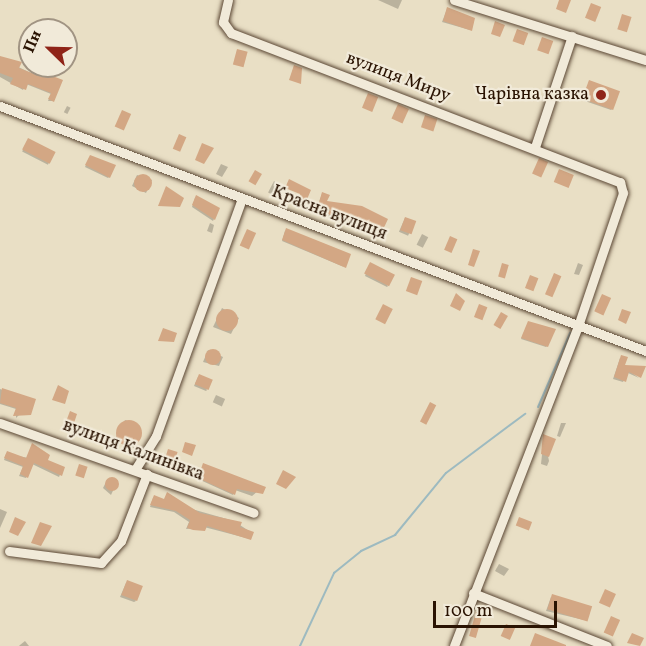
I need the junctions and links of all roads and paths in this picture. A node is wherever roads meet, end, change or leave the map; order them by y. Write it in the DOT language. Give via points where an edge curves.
graph roads {
  1 [pos="228,0"];
  2 [pos="454,0"];
  3 [pos="572,36"];
  4 [pos="646,60"];
  5 [pos="0,106"];
  6 [pos="535,147"];
  7 [pos="242,198"];
  8 [pos="578,326"];
  9 [pos="646,351"];
  10 [pos="0,423"];
  11 [pos="136,468"];
  12 [pos="147,474"];
  13 [pos="254,513"];
  14 [pos="9,550"];
  15 [pos="473,593"];
  16 [pos="454,646"];
  17 [pos="607,646"];
  1 -- 6 [label="street, вулиця Миру" via="223,22 231,33"];
  2 -- 3 [label="street"];
  3 -- 4 [label="street"];
  3 -- 6 [label="street"];
  5 -- 7 [label="street, Красна вулиця"];
  6 -- 8 [label="street, вулиця Миру" via="620,182 623,193"];
  7 -- 8 [label="street, Красна вулиця"];
  7 -- 11 [label="street" via="156,436"];
  8 -- 9 [label="street, Красна вулиця"];
  8 -- 15 [label="street"];
  10 -- 11 [label="street, вулиця Калинівка"];
  11 -- 12 [label="street, вулиця Калинівка"];
  12 -- 13 [label="street, вулиця Калинівка"];
  12 -- 14 [label="street" via="121,541 101,563"];
  15 -- 16 [label="street"];
  15 -- 17 [label="street"];
}
